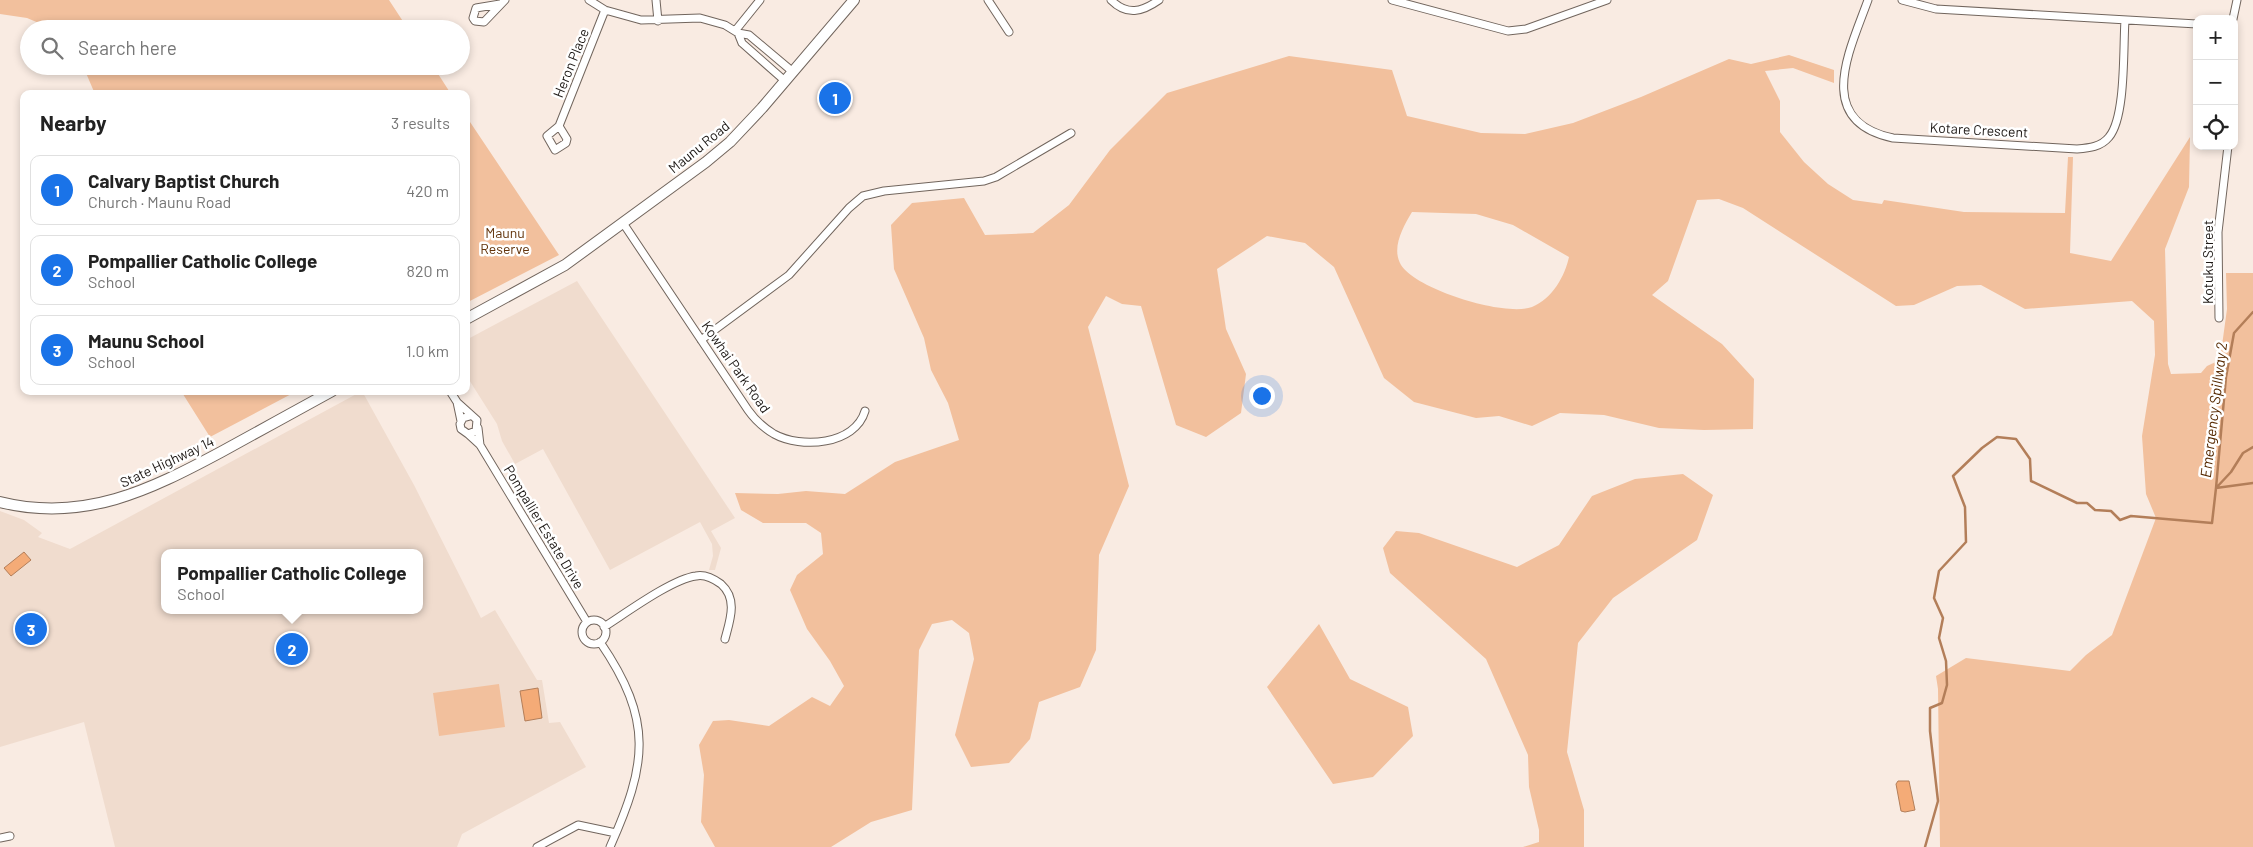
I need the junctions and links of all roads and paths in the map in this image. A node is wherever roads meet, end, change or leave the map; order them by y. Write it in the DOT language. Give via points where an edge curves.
graph roads {
  1 [pos="589,0"];
  2 [pos="656,0"];
  3 [pos="760,0"];
  4 [pos="854,0"];
  5 [pos="988,0"];
  6 [pos="1110,0"];
  7 [pos="1159,0"];
  8 [pos="1392,0"];
  9 [pos="1608,0"];
  10 [pos="1868,0"];
  11 [pos="1902,0"];
  12 [pos="2236,0"];
  13 [pos="606,10"];
  14 [pos="2234,15"];
  15 [pos="2125,20"];
  16 [pos="658,21"];
  17 [pos="2193,24"];
  18 [pos="736,32"];
  19 [pos="1009,32"];
  20 [pos="793,72"];
  21 [pos="785,81"];
  22 [pos="559,126"];
  23 [pos="1071,133"];
  24 [pos="2228,150"];
  25 [pos="623,223"];
  26 [pos="470,317"];
  27 [pos="2220,318"];
  28 [pos="701,340"];
  29 [pos="325,395"];
  30 [pos="453,395"];
  31 [pos="457,402"];
  32 [pos="865,411"];
  33 [pos="470,416"];
  34 [pos="461,421"];
  35 [pos="478,428"];
  36 [pos="468,434"];
  37 [pos="480,445"];
  38 [pos="0,502"];
  39 [pos="587,622"];
  40 [pos="604,627"];
  41 [pos="725,639"];
  42 [pos="600,642"];
  43 [pos="616,833"];
  44 [pos="10,836"];
  45 [pos="0,838"];
  46 [pos="537,847"];
  47 [pos="610,847"];
  1 -- 13 [label="street"];
  2 -- 16 [label="street"];
  3 -- 18 [label="street"];
  4 -- 20 [label="main road, Maunu Road"];
  5 -- 19 [label="street"];
  6 -- 7 [label="street" via="1130,11 1143,9"];
  8 -- 9 [label="street" via="1508,31 1526,29"];
  10 -- 15 [label="street, Kotare Crescent" via="1844,69 1842,88 1854,117 1862,125 1893,138 2077,149 2103,143 2120,114"];
  11 -- 15 [label="street" via="1936,9"];
  12 -- 14 [label="street"];
  13 -- 16 [label="street"];
  13 -- 22 [label="street, Heron Place"];
  15 -- 17 [label="street"];
  16 -- 18 [label="street" via="700,18 725,25"];
  18 -- 20 [label="street" via="749,35"];
  18 -- 21 [label="street" via="742,43"];
  20 -- 21 [label="main road, Maunu Road"];
  21 -- 25 [label="main road, Maunu Road" via="730,142"];
  23 -- 28 [label="street" via="996,177 863,196 789,275"];
  24 -- 27 [label="street, Kotuku Street" via="2218,232"];
  25 -- 26 [label="main road, Maunu Road" via="565,265"];
  25 -- 28 [label="street, Kowhai Park Road"];
  28 -- 32 [label="street, Kowhai Park Road" via="756,420 774,434 798,442 836,438 857,426"];
  29 -- 38 [label="main road, State Highway 14" via="171,478 127,497 81,507 42,508"];
  30 -- 31 [label="street"];
  31 -- 33 [label="street"];
  31 -- 34 [label="street"];
  33 -- 34 [label="street"];
  33 -- 35 [label="street" via="477,420"];
  34 -- 36 [label="street" via="461,429"];
  35 -- 36 [label="street"];
  35 -- 37 [label="street, Pompallier Estate Drive"];
  36 -- 37 [label="street, Pompallier Estate Drive"];
  37 -- 39 [label="street, Pompallier Estate Drive"];
  39 -- 40 [label="street" via="595,620"];
  39 -- 42 [label="street, Pompallier Estate Drive" via="582,633 585,640 592,644"];
  40 -- 41 [label="street" via="679,580 698,575 716,580 728,593 732,610"];
  40 -- 42 [label="street" via="605,637"];
  42 -- 43 [label="street" via="629,693 638,727 637,774"];
  43 -- 46 [label="street" via="578,825"];
  43 -- 47 [label="street"];
  44 -- 45 [label="street"];
}
